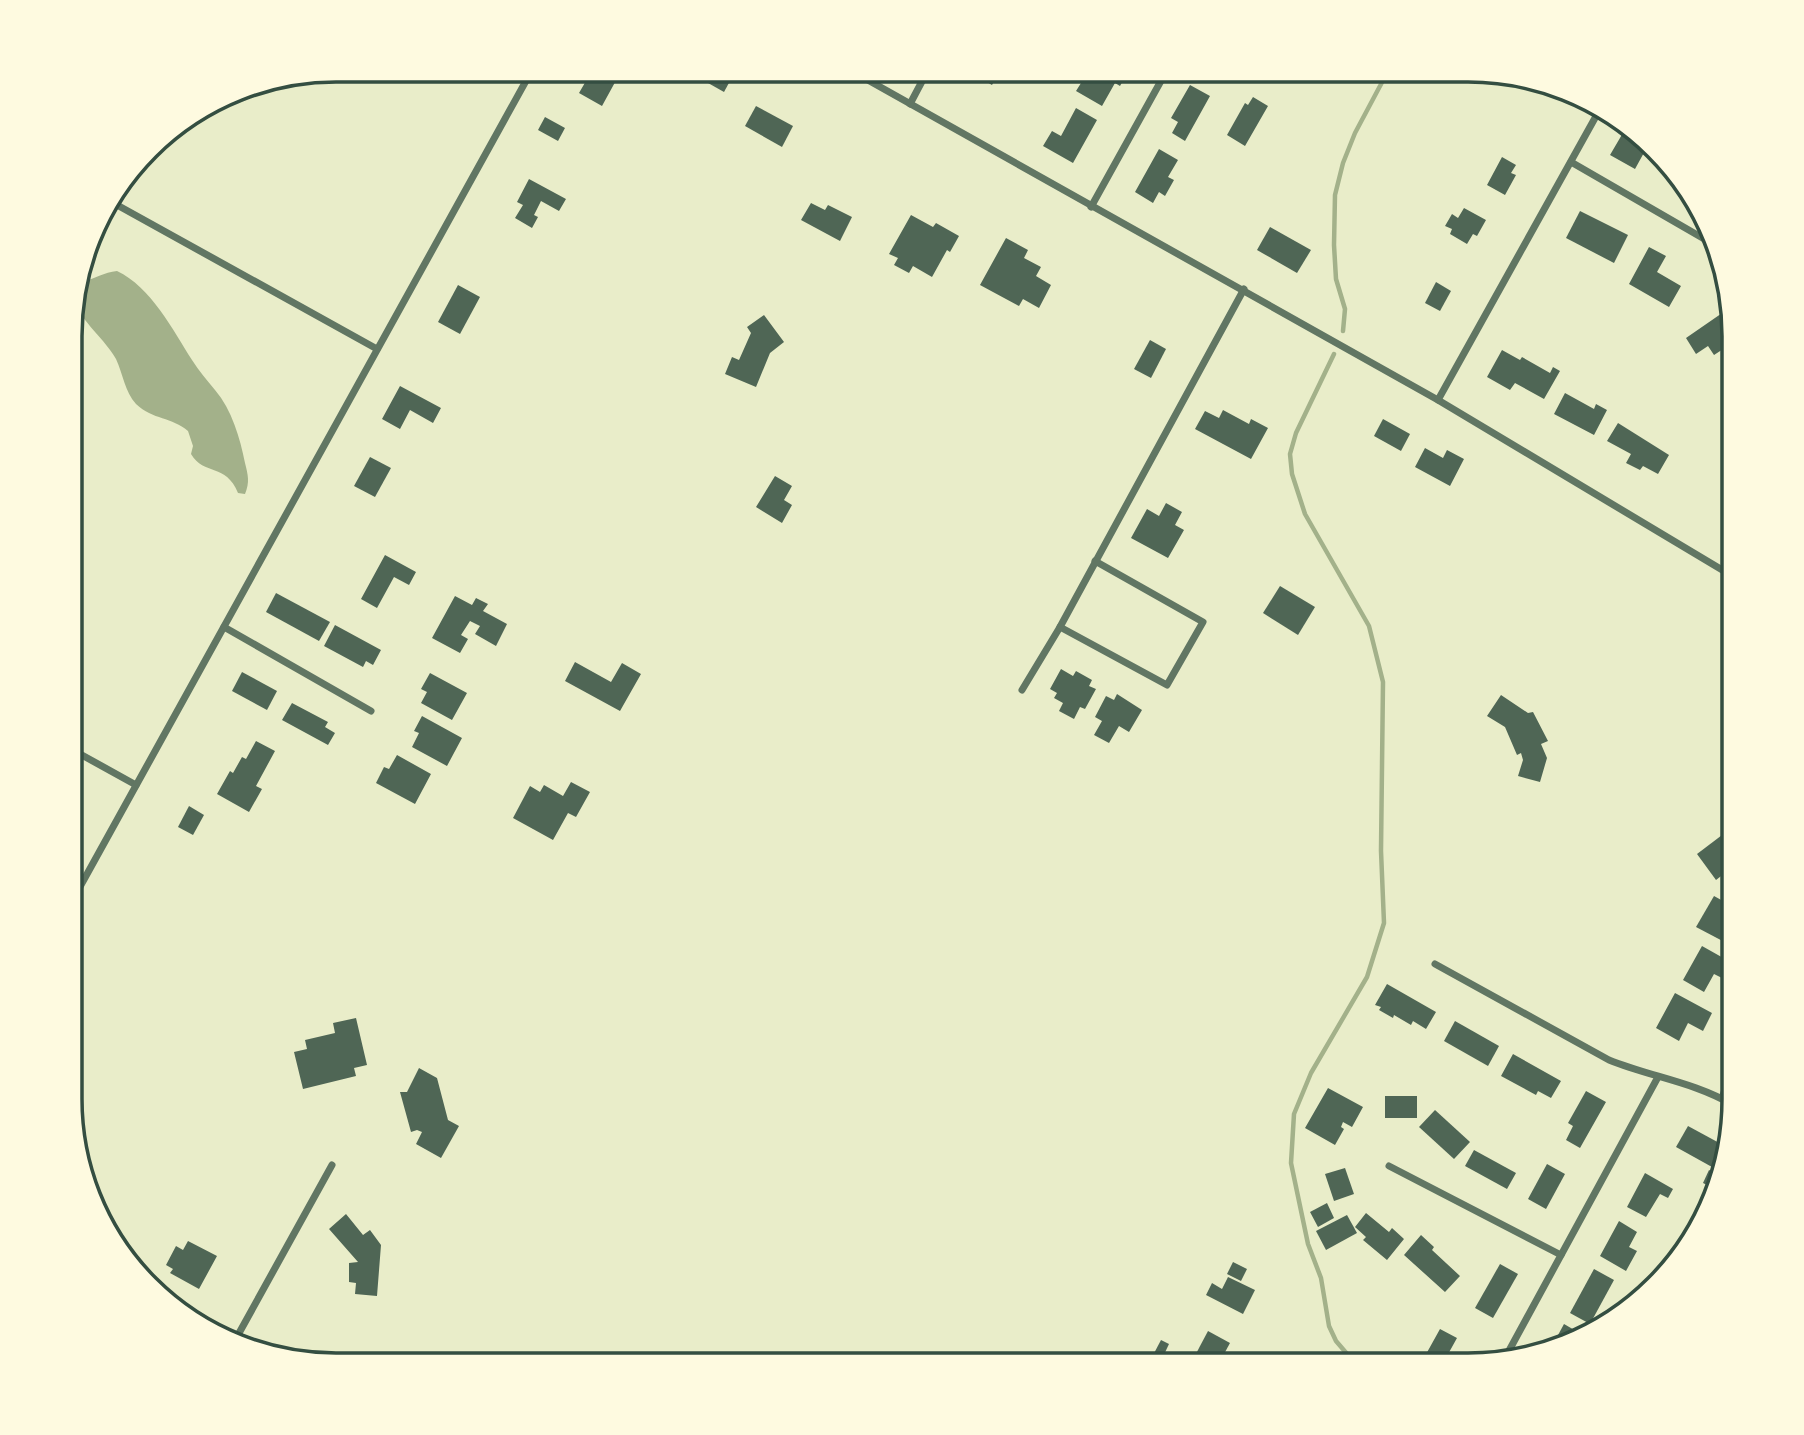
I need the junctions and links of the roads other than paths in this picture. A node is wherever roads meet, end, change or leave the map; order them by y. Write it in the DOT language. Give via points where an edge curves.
graph roads {
  1 [pos="524,82"];
  2 [pos="871,82"];
  3 [pos="922,82"];
  4 [pos="1160,82"];
  5 [pos="910,104"];
  6 [pos="1596,117"];
  7 [pos="1571,162"];
  8 [pos="118,206"];
  9 [pos="1091,207"];
  10 [pos="1701,237"];
  11 [pos="1244,289"];
  12 [pos="377,349"];
  13 [pos="1438,400"];
  14 [pos="1095,561"];
  15 [pos="1722,569"];
  16 [pos="224,627"];
  17 [pos="1060,627"];
  18 [pos="1022,690"];
  19 [pos="371,711"];
  20 [pos="82,755"];
  21 [pos="136,785"];
  22 [pos="82,883"];
  23 [pos="1435,964"];
  24 [pos="1658,1077"];
  25 [pos="1721,1098"];
  26 [pos="332,1164"];
  27 [pos="1389,1166"];
  28 [pos="1561,1255"];
  29 [pos="239,1333"];
  30 [pos="1509,1349"];
  1 -- 12 [label="street"];
  2 -- 5 [label="street"];
  3 -- 5 [label="street"];
  4 -- 9 [label="street"];
  5 -- 9 [label="street"];
  6 -- 7 [label="street"];
  7 -- 10 [label="street"];
  7 -- 13 [label="street"];
  8 -- 12 [label="street"];
  9 -- 11 [label="street"];
  11 -- 13 [label="street"];
  11 -- 14 [label="street"];
  12 -- 16 [label="street"];
  13 -- 15 [label="street"];
  14 -- 17 [label="street"];
  14 -- 17 [label="street" via="1203,622 1167,685"];
  16 -- 19 [label="street"];
  16 -- 21 [label="street"];
  17 -- 18 [label="street"];
  20 -- 21 [label="street"];
  21 -- 22 [label="street"];
  23 -- 24 [label="street" via="1580,1046"];
  24 -- 25 [label="street"];
  24 -- 28 [label="street"];
  26 -- 29 [label="street"];
  27 -- 28 [label="street"];
  28 -- 30 [label="street"];
}
